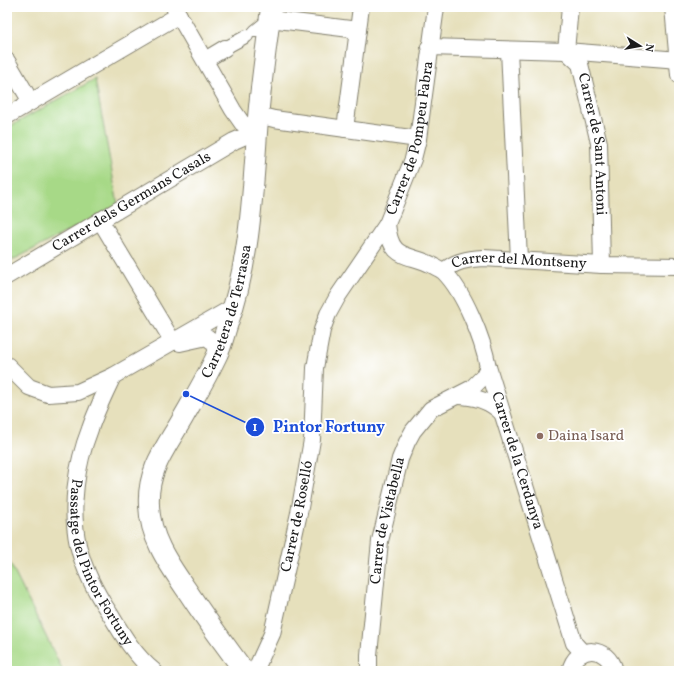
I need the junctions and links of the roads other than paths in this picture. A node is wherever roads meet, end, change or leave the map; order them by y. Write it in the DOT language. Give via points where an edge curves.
graph roads {
  1 [pos="361,7"];
  2 [pos="436,7"];
  3 [pos="570,7"];
  4 [pos="673,7"];
  5 [pos="176,11"];
  6 [pos="261,23"];
  7 [pos="358,30"];
  8 [pos="429,47"];
  9 [pos="225,48"];
  10 [pos="509,50"];
  11 [pos="566,51"];
  12 [pos="205,60"];
  13 [pos="7,61"];
  14 [pos="678,65"];
  15 [pos="31,102"];
  16 [pos="7,116"];
  17 [pos="258,123"];
  18 [pos="345,129"];
  19 [pos="418,139"];
  20 [pos="100,220"];
  21 [pos="387,224"];
  22 [pos="397,252"];
  23 [pos="520,259"];
  24 [pos="362,261"];
  25 [pos="602,265"];
  26 [pos="679,266"];
  27 [pos="444,271"];
  28 [pos="7,276"];
  29 [pos="235,306"];
  30 [pos="169,344"];
  31 [pos="218,352"];
  32 [pos="7,366"];
  33 [pos="488,367"];
  34 [pos="113,376"];
  35 [pos="457,396"];
  36 [pos="502,413"];
  37 [pos="583,653"];
  38 [pos="154,671"];
  39 [pos="244,671"];
  40 [pos="255,671"];
  41 [pos="369,671"];
  42 [pos="570,671"];
  43 [pos="614,671"];
  1 -- 7 [label="street"];
  2 -- 8 [label="street, Carrer de Pompeu Fabra"];
  3 -- 11 [label="street"];
  4 -- 14 [label="street"];
  5 -- 12 [label="street"];
  5 -- 15 [label="street"];
  6 -- 7 [label="street"];
  6 -- 9 [label="street"];
  6 -- 17 [label="street, Carretera de Terrassa"];
  7 -- 18 [label="street"];
  8 -- 10 [label="street"];
  8 -- 19 [label="street, Carrer de Pompeu Fabra"];
  9 -- 12 [label="street"];
  10 -- 11 [label="street"];
  10 -- 23 [label="street"];
  11 -- 14 [label="street"];
  11 -- 25 [label="street, Carrer de Sant Antoni" via="580,64 600,143"];
  12 -- 17 [label="street" via="242,123"];
  13 -- 15 [label="street"];
  15 -- 16 [label="street"];
  17 -- 18 [label="street" via="274,119"];
  17 -- 20 [label="street, Carrer dels Germans Casals" via="234,141"];
  17 -- 29 [label="street, Carretera de Terrassa" via="251,206"];
  18 -- 19 [label="street"];
  19 -- 21 [label="street, Carrer de Pompeu Fabra" via="413,159"];
  20 -- 28 [label="street, Carrer dels Germans Casals"];
  20 -- 30 [label="street"];
  21 -- 22 [label="street" via="388,237"];
  21 -- 24 [label="street, Carrer de Pompeu Fabra"];
  22 -- 24 [label="street" via="379,254"];
  22 -- 27 [label="street, Carrer del Montseny"];
  23 -- 25 [label="street, Carrer del Montseny"];
  23 -- 27 [label="street, Carrer del Montseny" via="470,258 457,262"];
  24 -- 40 [label="street, Carrer de Roselló" via="338,296 322,330 315,368 312,440 299,512 272,634"];
  25 -- 26 [label="street, Carrer del Montseny"];
  27 -- 33 [label="street, Carrer de la Cerdanya" via="469,312 483,345"];
  29 -- 30 [label="street"];
  29 -- 31 [label="street, Carretera de Terrassa"];
  30 -- 31 [label="street" via="208,337"];
  30 -- 34 [label="street"];
  31 -- 39 [label="street, Carretera de Terrassa" via="161,452 153,472 149,506 156,540 167,560"];
  32 -- 34 [label="street" via="29,387 48,394 78,392"];
  33 -- 35 [label="street, Carrer de Vistabella" via="479,383"];
  33 -- 36 [label="street, Carrer de la Cerdanya"];
  34 -- 38 [label="street, Passatge del Pintor Fortuny" via="90,428 82,456 75,492 78,546 97,594 135,652"];
  35 -- 36 [label="street" via="470,396 482,400 495,406"];
  35 -- 41 [label="street, Carrer de Vistabella" via="436,406 427,414 413,431 400,459 380,541"];
  36 -- 37 [label="street, Carrer de la Cerdanya" via="574,643"];
  37 -- 42 [label="street" via="574,660"];
  37 -- 43 [label="street" via="597,651 603,654 609,658"];
}
